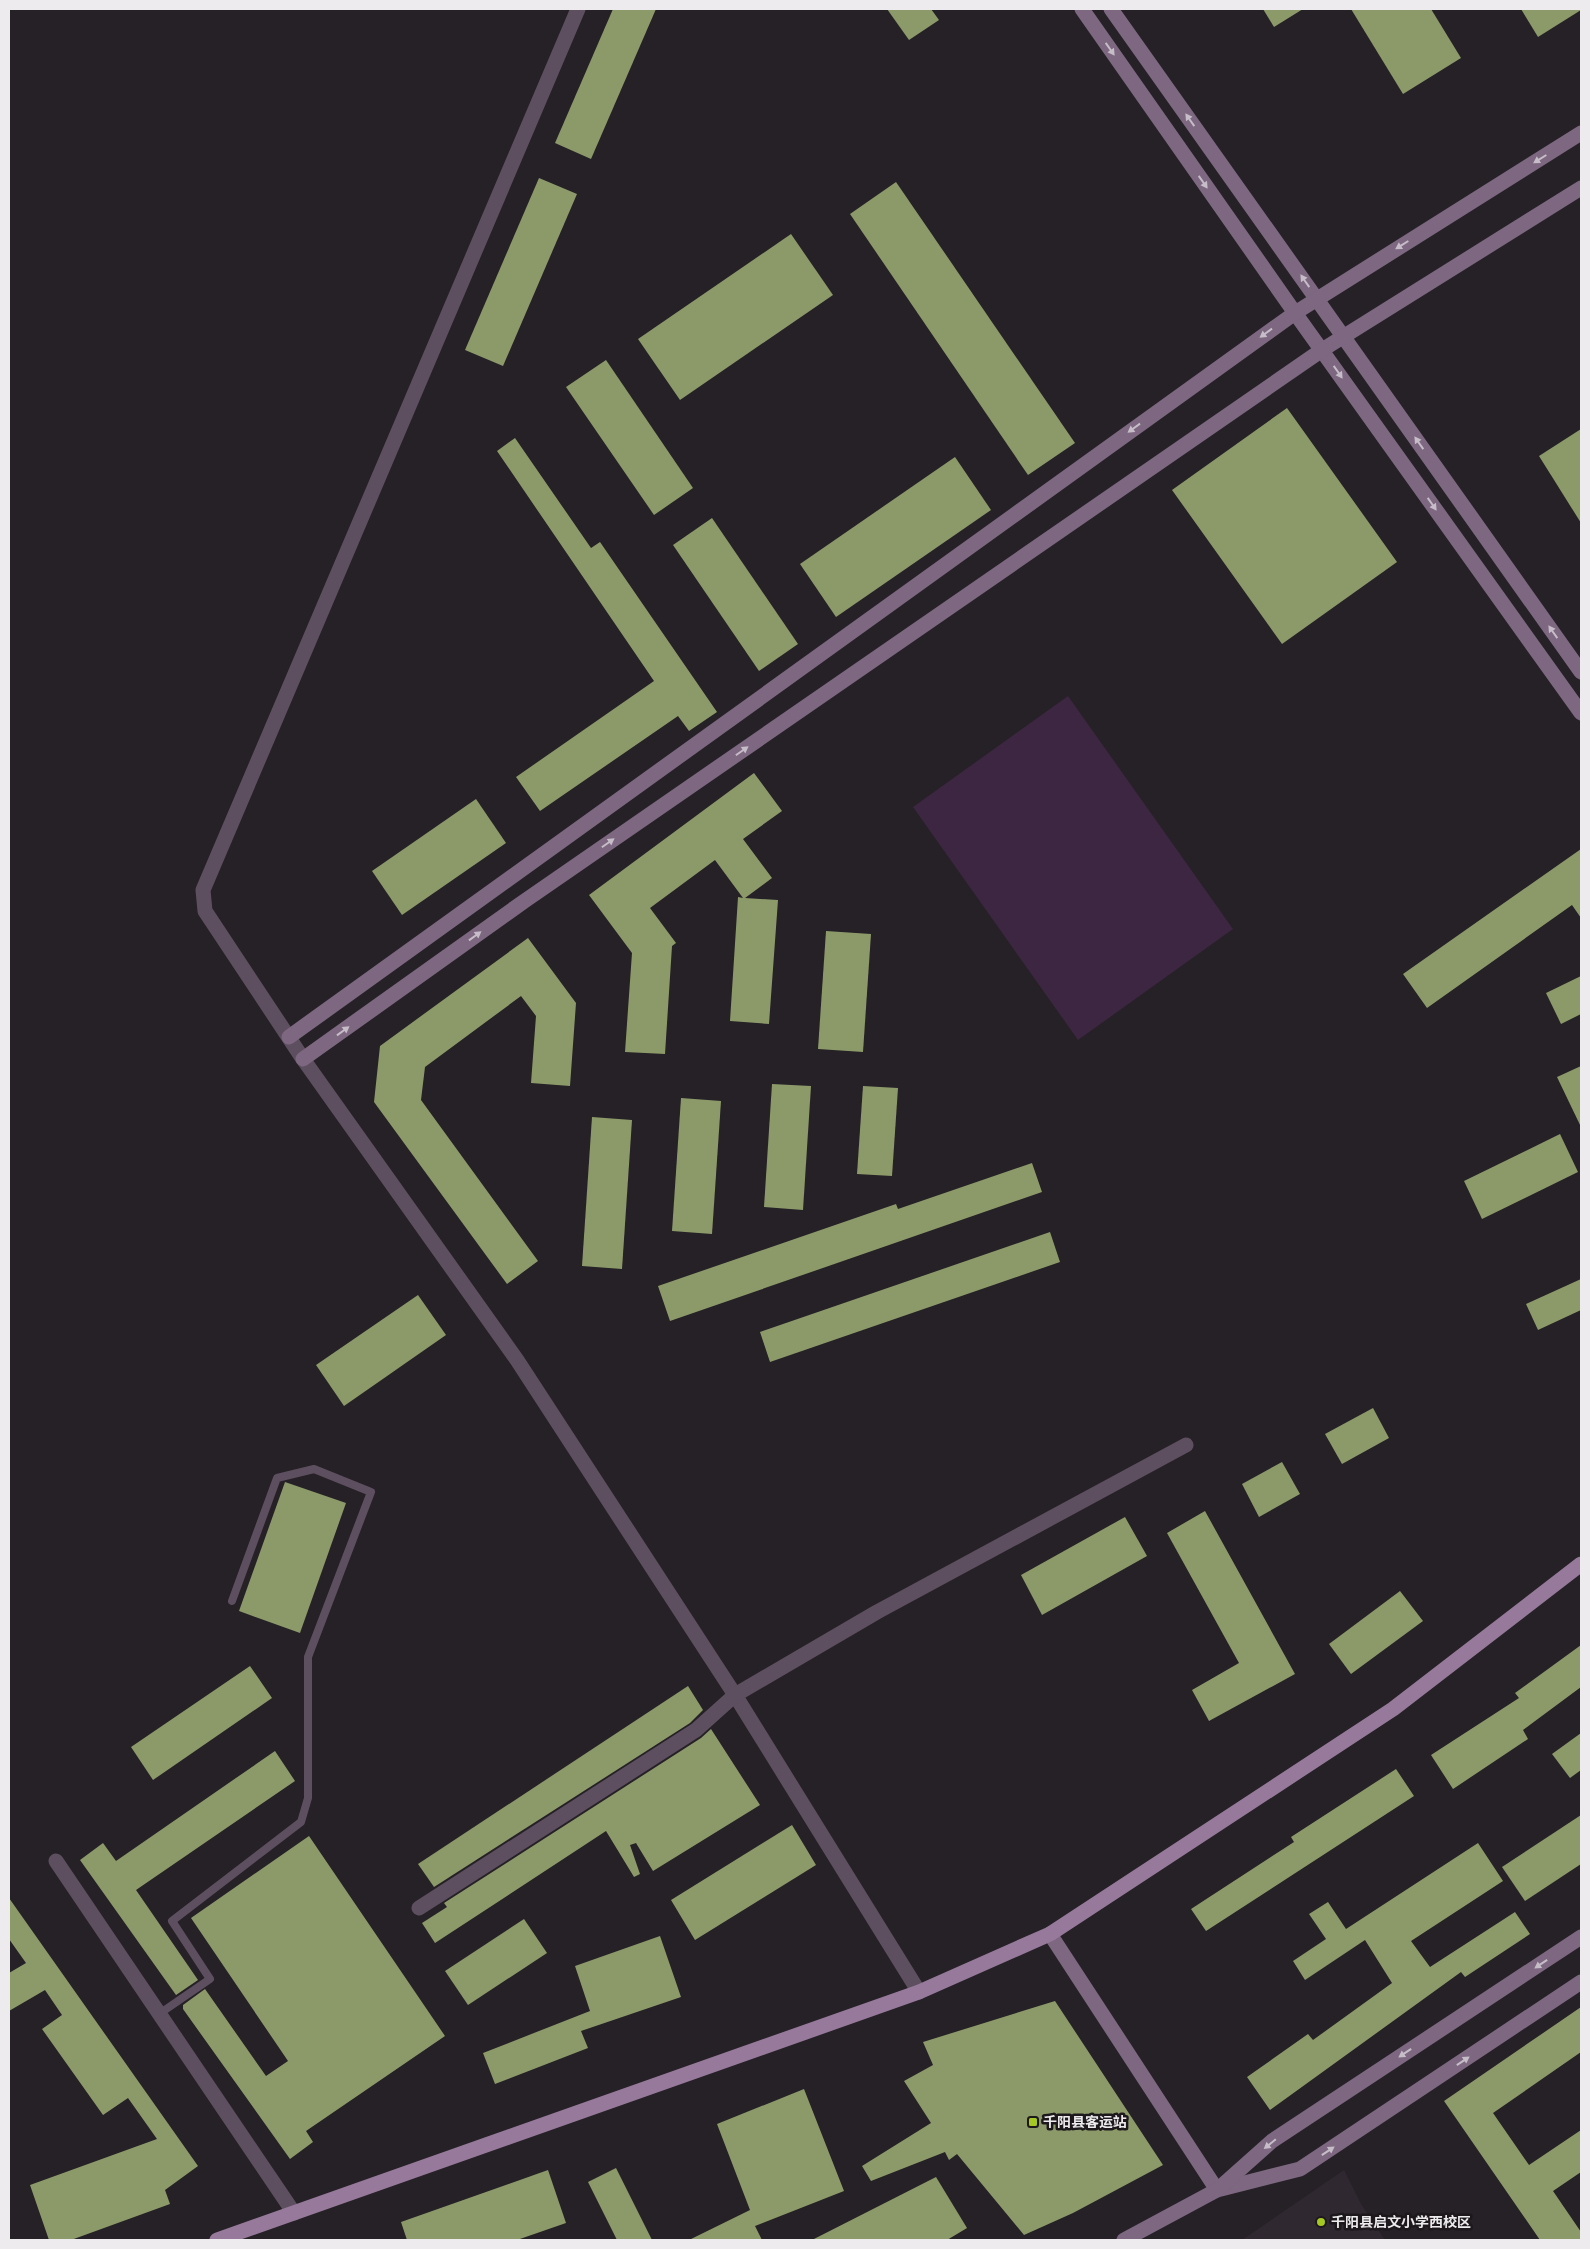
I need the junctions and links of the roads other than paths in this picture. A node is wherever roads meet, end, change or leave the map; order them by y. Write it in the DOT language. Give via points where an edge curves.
graph roads {
  1 [pos="578,9"];
  2 [pos="1082,9"];
  3 [pos="1111,9"];
  4 [pos="1581,133"];
  5 [pos="1581,188"];
  6 [pos="1317,299"];
  7 [pos="1295,312"];
  8 [pos="1343,336"];
  9 [pos="1322,350"];
  10 [pos="1581,672"];
  11 [pos="1581,713"];
  12 [pos="289,1037"];
  13 [pos="303,1059"];
  14 [pos="1186,1445"];
  15 [pos="1581,1564"];
  16 [pos="232,1601"];
  17 [pos="735,1695"];
  18 [pos="56,1861"];
  19 [pos="419,1908"];
  20 [pos="1050,1934"];
  21 [pos="1581,1937"];
  22 [pos="1581,1982"];
  23 [pos="918,1992"];
  24 [pos="159,2014"];
  25 [pos="1217,2190"];
  26 [pos="294,2213"];
  27 [pos="217,2240"];
  28 [pos="1124,2240"];
  1 -- 12 [label="street" via="203,890 205,911"];
  2 -- 7 [label="main road, one-way"];
  6 -- 3 [label="main road, one-way"];
  4 -- 6 [label="main road, one-way"];
  5 -- 8 [label="main road"];
  6 -- 7 [label="main road"];
  6 -- 8 [label="main road"];
  7 -- 9 [label="main road"];
  7 -- 12 [label="main road, one-way"];
  8 -- 9 [label="main road"];
  10 -- 8 [label="main road, one-way"];
  9 -- 11 [label="main road, one-way"];
  13 -- 9 [label="main road, one-way" via="534,894"];
  12 -- 13 [label="street"];
  13 -- 17 [label="street" via="516,1360"];
  14 -- 17 [label="street" via="877,1612"];
  15 -- 20 [label="main road" via="1393,1709"];
  16 -- 24 [label="lane" via="277,1478 314,1469 371,1492 308,1657 308,1798 301,1822 172,1922 210,1979"];
  17 -- 19 [label="street" via="696,1730"];
  17 -- 23 [label="street"];
  18 -- 24 [label="street"];
  20 -- 23 [label="main road"];
  20 -- 25 [label="main road"];
  21 -- 25 [label="main road, one-way" via="1272,2141"];
  25 -- 22 [label="main road, one-way" via="1300,2169"];
  23 -- 26 [label="main road"];
  24 -- 26 [label="street"];
  25 -- 28 [label="main road"];
  26 -- 27 [label="main road"];
}
